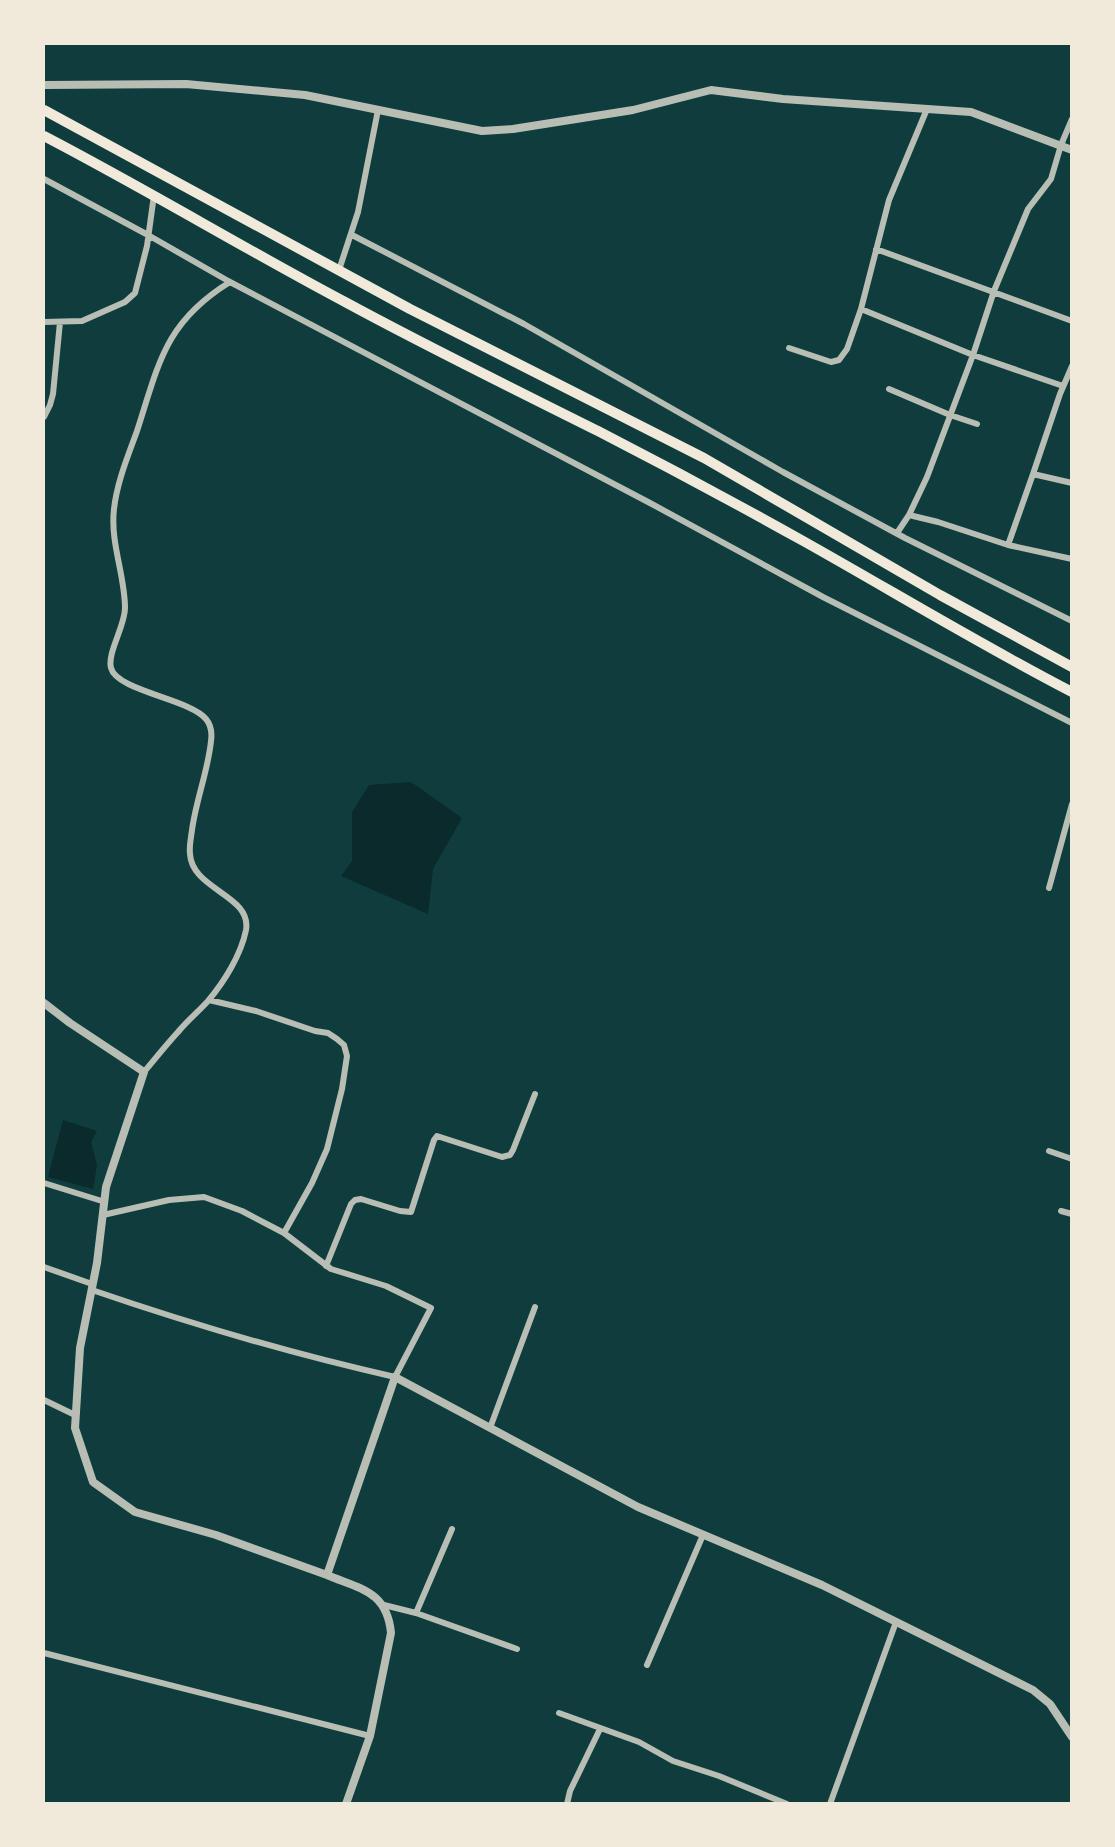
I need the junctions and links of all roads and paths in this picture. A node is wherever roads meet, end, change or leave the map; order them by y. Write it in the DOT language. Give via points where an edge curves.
graph roads {
  1 [pos="44,85"];
  2 [pos="927,109"];
  3 [pos="44,110"];
  4 [pos="378,110"];
  5 [pos="1071,119"];
  6 [pos="44,136"];
  7 [pos="1061,145"];
  8 [pos="1071,150"];
  9 [pos="44,179"];
  10 [pos="154,195"];
  11 [pos="148,235"];
  12 [pos="351,235"];
  13 [pos="876,249"];
  14 [pos="339,270"];
  15 [pos="231,282"];
  16 [pos="994,291"];
  17 [pos="861,309"];
  18 [pos="1071,321"];
  19 [pos="44,322"];
  20 [pos="60,322"];
  21 [pos="789,348"];
  22 [pos="973,356"];
  23 [pos="1071,366"];
  24 [pos="1063,386"];
  25 [pos="889,389"];
  26 [pos="950,415"];
  27 [pos="44,417"];
  28 [pos="977,424"];
  29 [pos="1033,474"];
  30 [pos="1071,483"];
  31 [pos="909,515"];
  32 [pos="897,533"];
  33 [pos="1008,545"];
  34 [pos="1071,559"];
  35 [pos="1071,621"];
  36 [pos="1071,667"];
  37 [pos="1071,692"];
  38 [pos="1071,723"];
  39 [pos="1071,804"];
  40 [pos="1049,888"];
  41 [pos="209,1000"];
  42 [pos="44,1003"];
  43 [pos="144,1072"];
  44 [pos="535,1094"];
  45 [pos="1049,1151"];
  46 [pos="1071,1159"];
  47 [pos="44,1184"];
  48 [pos="105,1202"];
  49 [pos="1061,1211"];
  50 [pos="1071,1214"];
  51 [pos="103,1215"];
  52 [pos="284,1233"];
  53 [pos="327,1266"];
  54 [pos="44,1267"];
  55 [pos="92,1290"];
  56 [pos="535,1307"];
  57 [pos="395,1377"];
  58 [pos="44,1401"];
  59 [pos="75,1415"];
  60 [pos="490,1428"];
  61 [pos="452,1529"];
  62 [pos="703,1534"];
  63 [pos="327,1575"];
  64 [pos="384,1605"];
  65 [pos="416,1613"];
  66 [pos="896,1622"];
  67 [pos="517,1649"];
  68 [pos="44,1653"];
  69 [pos="647,1665"];
  70 [pos="559,1713"];
  71 [pos="600,1729"];
  72 [pos="370,1736"];
  73 [pos="1071,1737"];
  74 [pos="346,1803"];
  75 [pos="567,1803"];
  76 [pos="787,1803"];
  77 [pos="830,1803"];
  1 -- 4 [label="street" via="186,84 305,95"];
  2 -- 4 [label="street" via="711,90 633,110 513,129 482,130"];
  2 -- 7 [label="street" via="971,112"];
  2 -- 13 [label="street" via="889,200"];
  3 -- 14 [label="highway"];
  4 -- 12 [label="street"];
  5 -- 7 [label="street"];
  6 -- 10 [label="highway"];
  7 -- 8 [label="street"];
  7 -- 16 [label="street" via="1051,179 1028,209"];
  9 -- 11 [label="street"];
  10 -- 11 [label="street"];
  10 -- 37 [label="highway" via="346,303 807,543"];
  11 -- 15 [label="street"];
  11 -- 20 [label="street" via="135,293 125,302 82,321"];
  12 -- 14 [label="street"];
  12 -- 32 [label="street" via="524,324"];
  13 -- 16 [label="street"];
  13 -- 17 [label="street"];
  14 -- 36 [label="highway" via="704,458 940,596"];
  15 -- 38 [label="street" via="823,597"];
  15 -- 41 [label="street" via="199,304 165,349 114,509 125,615 111,667 115,676 126,683 205,717 211,728 212,740 189,851 198,876 244,913 246,930 228,973"];
  16 -- 18 [label="street"];
  16 -- 22 [label="street"];
  17 -- 21 [label="street" via="839,360 831,362"];
  17 -- 22 [label="street"];
  19 -- 20 [label="street"];
  20 -- 27 [label="street" via="53,394"];
  22 -- 24 [label="street"];
  22 -- 26 [label="street"];
  23 -- 24 [label="street"];
  24 -- 29 [label="street"];
  25 -- 26 [label="street"];
  26 -- 28 [label="street"];
  26 -- 31 [label="street"];
  29 -- 30 [label="street"];
  29 -- 33 [label="street"];
  31 -- 32 [label="street"];
  31 -- 33 [label="street"];
  32 -- 35 [label="street"];
  33 -- 34 [label="street"];
  39 -- 40 [label="street"];
  41 -- 43 [label="street"];
  41 -- 52 [label="street" via="328,1034 344,1046 347,1056 342,1089 327,1149"];
  42 -- 43 [label="street"];
  43 -- 48 [label="street" via="106,1187"];
  44 -- 53 [label="street" via="510,1155 502,1157 437,1136 411,1212 355,1200"];
  45 -- 46 [label="street"];
  47 -- 48 [label="street"];
  48 -- 51 [label="street"];
  49 -- 50 [label="street"];
  51 -- 52 [label="street" via="169,1200 204,1197"];
  51 -- 55 [label="street"];
  52 -- 53 [label="street"];
  53 -- 57 [label="street" via="386,1286 431,1308"];
  54 -- 55 [label="street" via="92,1284"];
  55 -- 57 [label="street" via="335,1364"];
  55 -- 59 [label="street" via="80,1348"];
  56 -- 60 [label="street"];
  57 -- 60 [label="street"];
  57 -- 63 [label="street"];
  58 -- 59 [label="street"];
  59 -- 63 [label="street" via="75,1428 93,1482 135,1512 216,1535"];
  60 -- 62 [label="street" via="638,1507"];
  61 -- 65 [label="street"];
  62 -- 66 [label="street"];
  62 -- 69 [label="street"];
  63 -- 64 [label="street" via="372,1594"];
  64 -- 65 [label="street"];
  64 -- 72 [label="street" via="391,1633"];
  65 -- 67 [label="street"];
  66 -- 73 [label="street" via="1033,1690 1050,1704"];
  66 -- 77 [label="street"];
  68 -- 72 [label="street"];
  70 -- 71 [label="street"];
  71 -- 75 [label="street"];
  71 -- 76 [label="street"];
  72 -- 74 [label="street"];
}
